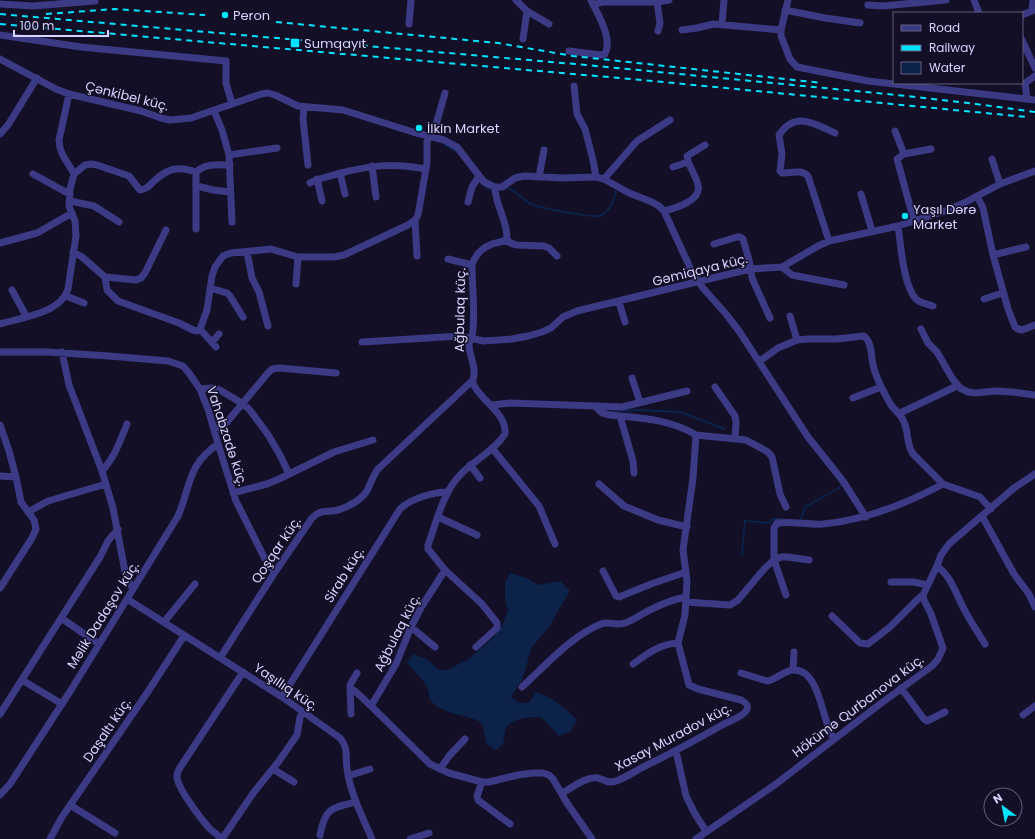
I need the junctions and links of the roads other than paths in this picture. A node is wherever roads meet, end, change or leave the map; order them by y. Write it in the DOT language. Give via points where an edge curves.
graph roads {
  1 [pos="410,0"];
  2 [pos="516,0"];
  3 [pos="670,0"];
  4 [pos="724,0"];
  5 [pos="788,0"];
  6 [pos="946,0"];
  7 [pos="974,0"];
  8 [pos="1033,0"];
  9 [pos="95,1"];
  10 [pos="592,2"];
  11 [pos="657,2"];
  12 [pos="40,3"];
  13 [pos="0,4"];
  14 [pos="868,5"];
  15 [pos="785,10"];
  16 [pos="527,11"];
  17 [pos="979,12"];
  18 [pos="1023,15"];
  19 [pos="860,23"];
  20 [pos="409,24"];
  21 [pos="549,24"];
  22 [pos="722,24"];
  23 [pos="682,30"];
  24 [pos="781,30"];
  25 [pos="658,31"];
  26 [pos="0,35"];
  27 [pos="523,39"];
  28 [pos="1023,42"];
  29 [pos="569,51"];
  30 [pos="0,59"];
  31 [pos="1035,68"];
  32 [pos="1035,76"];
  33 [pos="37,78"];
  34 [pos="893,84"];
  35 [pos="894,84"];
  36 [pos="574,86"];
  37 [pos="444,93"];
  38 [pos="70,94"];
  39 [pos="1027,99"];
  40 [pos="1035,100"];
  41 [pos="232,104"];
  42 [pos="304,107"];
  43 [pos="214,111"];
  44 [pos="670,120"];
  45 [pos="895,131"];
  46 [pos="835,133"];
  47 [pos="0,134"];
  48 [pos="431,136"];
  49 [pos="705,145"];
  50 [pos="277,148"];
  51 [pos="931,149"];
  52 [pos="544,150"];
  53 [pos="229,154"];
  54 [pos="904,154"];
  55 [pos="992,159"];
  56 [pos="688,162"];
  57 [pos="230,165"];
  58 [pos="308,165"];
  59 [pos="372,166"];
  60 [pos="673,168"];
  61 [pos="426,169"];
  62 [pos="1035,171"];
  63 [pos="196,172"];
  64 [pos="340,173"];
  65 [pos="33,174"];
  66 [pos="74,174"];
  67 [pos="479,176"];
  68 [pos="539,177"];
  69 [pos="600,178"];
  70 [pos="318,179"];
  71 [pos="310,183"];
  72 [pos="1000,184"];
  73 [pos="197,186"];
  74 [pos="495,187"];
  75 [pos="230,192"];
  76 [pos="345,194"];
  77 [pos="861,194"];
  78 [pos="977,196"];
  79 [pos="70,197"];
  80 [pos="376,197"];
  81 [pos="322,201"];
  82 [pos="468,202"];
  83 [pos="664,211"];
  84 [pos="72,213"];
  85 [pos="415,220"];
  86 [pos="914,221"];
  87 [pos="119,222"];
  88 [pos="232,222"];
  89 [pos="898,226"];
  90 [pos="196,229"];
  91 [pos="166,230"];
  92 [pos="872,231"];
  93 [pos="505,240"];
  94 [pos="829,241"];
  95 [pos="0,243"];
  96 [pos="714,244"];
  97 [pos="1026,247"];
  98 [pos="73,252"];
  99 [pos="248,252"];
  100 [pos="993,255"];
  101 [pos="417,256"];
  102 [pos="558,256"];
  103 [pos="298,257"];
  104 [pos="448,259"];
  105 [pos="472,265"];
  106 [pos="782,267"];
  107 [pos="750,269"];
  108 [pos="105,277"];
  109 [pos="698,281"];
  110 [pos="296,284"];
  111 [pos="844,285"];
  112 [pos="210,288"];
  113 [pos="12,290"];
  114 [pos="1002,293"];
  115 [pos="66,296"];
  116 [pos="984,299"];
  117 [pos="619,302"];
  118 [pos="84,303"];
  119 [pos="933,306"];
  120 [pos="26,316"];
  121 [pos="790,316"];
  122 [pos="243,317"];
  123 [pos="770,318"];
  124 [pos="625,322"];
  125 [pos="0,324"];
  126 [pos="1035,325"];
  127 [pos="268,326"];
  128 [pos="200,329"];
  129 [pos="920,330"];
  130 [pos="219,334"];
  131 [pos="470,339"];
  132 [pos="797,340"];
  133 [pos="362,342"];
  134 [pos="0,352"];
  135 [pos="62,352"];
  136 [pos="760,361"];
  137 [pos="336,373"];
  138 [pos="632,378"];
  139 [pos="472,381"];
  140 [pos="957,386"];
  141 [pos="715,387"];
  142 [pos="882,387"];
  143 [pos="200,389"];
  144 [pos="687,391"];
  145 [pos="1035,396"];
  146 [pos="853,398"];
  147 [pos="640,402"];
  148 [pos="243,404"];
  149 [pos="492,405"];
  150 [pos="595,406"];
  151 [pos="900,413"];
  152 [pos="620,416"];
  153 [pos="127,424"];
  154 [pos="0,425"];
  155 [pos="214,429"];
  156 [pos="696,435"];
  157 [pos="735,438"];
  158 [pos="373,440"];
  159 [pos="218,444"];
  160 [pos="492,448"];
  161 [pos="470,465"];
  162 [pos="102,471"];
  163 [pos="634,473"];
  164 [pos="289,474"];
  165 [pos="1035,474"];
  166 [pos="0,476"];
  167 [pos="16,477"];
  168 [pos="480,478"];
  169 [pos="106,484"];
  170 [pos="599,484"];
  171 [pos="943,484"];
  172 [pos="448,492"];
  173 [pos="233,493"];
  174 [pos="786,507"];
  175 [pos="991,509"];
  176 [pos="28,512"];
  177 [pos="982,516"];
  178 [pos="438,517"];
  179 [pos="866,517"];
  180 [pos="687,527"];
  181 [pos="118,529"];
  182 [pos="477,535"];
  183 [pos="556,544"];
  184 [pos="774,560"];
  185 [pos="809,560"];
  186 [pos="937,566"];
  187 [pos="445,570"];
  188 [pos="603,571"];
  189 [pos="275,572"];
  190 [pos="686,572"];
  191 [pos="891,582"];
  192 [pos="195,584"];
  193 [pos="927,585"];
  194 [pos="0,588"];
  195 [pos="133,589"];
  196 [pos="786,595"];
  197 [pos="923,595"];
  198 [pos="127,599"];
  199 [pos="686,599"];
  200 [pos="1035,607"];
  201 [pos="832,616"];
  202 [pos="62,618"];
  203 [pos="164,622"];
  204 [pos="411,627"];
  205 [pos="184,636"];
  206 [pos="678,643"];
  207 [pos="99,644"];
  208 [pos="985,644"];
  209 [pos="436,647"];
  210 [pos="476,647"];
  211 [pos="794,652"];
  212 [pos="220,658"];
  213 [pos="633,664"];
  214 [pos="793,670"];
  215 [pos="243,672"];
  216 [pos="357,673"];
  217 [pos="741,673"];
  218 [pos="22,680"];
  219 [pos="522,687"];
  220 [pos="901,688"];
  221 [pos="350,689"];
  222 [pos="282,697"];
  223 [pos="62,704"];
  224 [pos="371,706"];
  225 [pos="1035,706"];
  226 [pos="303,712"];
  227 [pos="945,712"];
  228 [pos="0,714"];
  229 [pos="351,714"];
  230 [pos="1022,715"];
  231 [pos="465,739"];
  232 [pos="834,739"];
  233 [pos="676,751"];
  234 [pos="272,769"];
  235 [pos="370,769"];
  236 [pos="440,769"];
  237 [pos="348,776"];
  238 [pos="294,782"];
  239 [pos="482,782"];
  240 [pos="562,793"];
  241 [pos="0,795"];
  242 [pos="356,802"];
  243 [pos="70,805"];
  244 [pos="510,824"];
  245 [pos="706,831"];
  246 [pos="115,833"];
  247 [pos="429,833"];
  248 [pos="320,835"];
  249 [pos="50,839"];
  250 [pos="222,839"];
  251 [pos="372,839"];
  252 [pos="410,839"];
  253 [pos="592,839"];
  254 [pos="696,839"];
  1 -- 20 [label="street"];
  2 -- 16 [label="street"];
  3 -- 11 [label="street"];
  4 -- 22 [label="street"];
  5 -- 15 [label="street"];
  6 -- 14 [label="street"];
  7 -- 17 [label="street"];
  8 -- 18 [label="street" via="1032,11"];
  9 -- 12 [label="street"];
  10 -- 11 [label="street"];
  10 -- 29 [label="street" via="605,32 606,52 601,55"];
  11 -- 25 [label="street" via="660,23"];
  12 -- 13 [label="street"];
  15 -- 19 [label="street"];
  15 -- 24 [label="street"];
  16 -- 21 [label="street"];
  16 -- 27 [label="street"];
  22 -- 23 [label="street"];
  22 -- 24 [label="street"];
  24 -- 34 [label="street" via="790,59 797,67"];
  26 -- 41 [label="street" via="81,47 226,61 226,83"];
  28 -- 31 [label="street"];
  30 -- 33 [label="street, Çənkibel küç."];
  32 -- 39 [label="street" via="1025,83"];
  33 -- 38 [label="street, Çənkibel küç."];
  33 -- 47 [label="street"];
  35 -- 39 [label="street"];
  36 -- 69 [label="street" via="577,114 585,129"];
  37 -- 48 [label="street"];
  38 -- 43 [label="street, Çənkibel küç." via="170,120 191,118"];
  38 -- 66 [label="street" via="59,147"];
  39 -- 40 [label="street"];
  41 -- 42 [label="street, Çənkibel küç." via="268,93"];
  41 -- 43 [label="street, Çənkibel küç."];
  42 -- 48 [label="street, Çənkibel küç." via="343,110"];
  42 -- 58 [label="street"];
  43 -- 53 [label="street"];
  44 -- 69 [label="street" via="637,141"];
  45 -- 54 [label="street"];
  46 -- 94 [label="street" via="802,120 788,125 779,135 782,154 780,171 806,173"];
  48 -- 61 [label="street" via="426,145"];
  48 -- 67 [label="street, Çənkibel küç." via="457,147"];
  49 -- 56 [label="street" via="688,154"];
  50 -- 53 [label="street"];
  51 -- 54 [label="street"];
  52 -- 68 [label="street"];
  53 -- 57 [label="street"];
  54 -- 86 [label="street" via="897,162"];
  55 -- 72 [label="street"];
  56 -- 60 [label="street"];
  56 -- 83 [label="street" via="698,185 698,193 690,201"];
  57 -- 63 [label="street" via="207,165"];
  57 -- 75 [label="street"];
  59 -- 61 [label="street"];
  59 -- 64 [label="street"];
  59 -- 80 [label="street"];
  61 -- 85 [label="street"];
  62 -- 72 [label="street, Gəmiqaya küç."];
  63 -- 66 [label="street" via="173,169 166,171 148,187 140,190 129,176 97,165 85,165"];
  63 -- 73 [label="street"];
  64 -- 70 [label="street"];
  64 -- 76 [label="street"];
  65 -- 79 [label="street"];
  66 -- 79 [label="street"];
  67 -- 74 [label="street, Çənkibel küç." via="487,185"];
  67 -- 82 [label="street" via="472,187"];
  68 -- 69 [label="street"];
  68 -- 74 [label="street" via="520,176 507,184"];
  69 -- 83 [label="street" via="652,202"];
  70 -- 71 [label="street"];
  70 -- 81 [label="street"];
  72 -- 78 [label="street, Gəmiqaya küç."];
  73 -- 75 [label="street"];
  73 -- 90 [label="street"];
  74 -- 93 [label="street" via="505,222"];
  75 -- 88 [label="street"];
  77 -- 92 [label="street"];
  78 -- 86 [label="street, Gəmiqaya küç." via="945,211"];
  78 -- 100 [label="street" via="983,208"];
  79 -- 84 [label="street"];
  79 -- 87 [label="street" via="94,206"];
  83 -- 109 [label="street" via="688,266"];
  84 -- 95 [label="street" via="37,233"];
  84 -- 98 [label="street" via="76,227"];
  85 -- 101 [label="street"];
  85 -- 103 [label="street" via="344,255"];
  86 -- 89 [label="street, Gəmiqaya küç."];
  89 -- 92 [label="street, Gəmiqaya küç."];
  89 -- 119 [label="street" via="904,272 913,295 916,300"];
  91 -- 108 [label="street" via="141,278 136,280"];
  92 -- 94 [label="street, Gəmiqaya küç."];
  93 -- 102 [label="street" via="517,245 544,246"];
  93 -- 105 [label="street, Ağbulaq küç." via="480,252"];
  94 -- 106 [label="street, Gəmiqaya küç."];
  96 -- 107 [label="street" via="740,237 743,239"];
  97 -- 100 [label="street"];
  98 -- 108 [label="street"];
  98 -- 115 [label="street"];
  99 -- 103 [label="street" via="271,249"];
  99 -- 112 [label="street" via="223,256 215,267"];
  99 -- 127 [label="street" via="252,278 260,292"];
  100 -- 114 [label="street"];
  103 -- 110 [label="street"];
  104 -- 105 [label="street"];
  105 -- 131 [label="street, Ağbulaq küç." via="473,329"];
  106 -- 107 [label="street, Gəmiqaya küç."];
  106 -- 111 [label="street" via="792,275"];
  107 -- 109 [label="street, Gəmiqaya küç."];
  107 -- 123 [label="street"];
  108 -- 128 [label="street" via="107,290 118,300 193,330"];
  109 -- 117 [label="street, Gəmiqaya küç."];
  109 -- 136 [label="street"];
  112 -- 122 [label="street" via="227,293"];
  112 -- 128 [label="street" via="207,310"];
  113 -- 120 [label="street"];
  114 -- 116 [label="street"];
  114 -- 126 [label="street" via="1018,329"];
  115 -- 118 [label="street"];
  115 -- 120 [label="street" via="50,308"];
  117 -- 124 [label="street"];
  117 -- 131 [label="street, Gəmiqaya küç." via="577,311 551,328 528,336 484,341"];
  120 -- 125 [label="street"];
  121 -- 132 [label="street"];
  128 -- 130 [label="street" via="214,344"];
  129 -- 140 [label="street" via="928,344 937,352"];
  131 -- 133 [label="street, Gəmiqaya küç." via="460,336"];
  131 -- 139 [label="street, Ağbulaq küç." via="474,371"];
  132 -- 136 [label="street" via="778,348"];
  132 -- 142 [label="street" via="864,336 868,340 874,371"];
  134 -- 135 [label="street, Vahabzadə küç."];
  135 -- 143 [label="street, Vahabzadə küç." via="176,363 183,366"];
  135 -- 162 [label="street" via="68,385"];
  136 -- 179 [label="street" via="808,437 843,481"];
  137 -- 148 [label="street" via="272,369"];
  138 -- 147 [label="street"];
  139 -- 149 [label="street"];
  139 -- 189 [label="street, Qoşqar küç." via="378,469 364,495 341,509 316,514"];
  140 -- 145 [label="street" via="975,393 1012,392"];
  140 -- 151 [label="street"];
  141 -- 157 [label="street" via="735,416"];
  142 -- 146 [label="street"];
  142 -- 151 [label="street" via="891,404"];
  143 -- 148 [label="street" via="220,390"];
  143 -- 155 [label="street, Vahabzadə küç."];
  144 -- 147 [label="street"];
  147 -- 150 [label="street" via="622,407"];
  148 -- 155 [label="street" via="227,422"];
  148 -- 164 [label="street" via="267,432"];
  149 -- 150 [label="street" via="510,402"];
  149 -- 160 [label="street" via="505,430 503,438"];
  150 -- 152 [label="street" via="602,413"];
  151 -- 171 [label="street" via="910,450"];
  152 -- 156 [label="street" via="665,422 680,426"];
  152 -- 163 [label="street"];
  153 -- 162 [label="street" via="116,453"];
  154 -- 167 [label="street"];
  155 -- 159 [label="street, Vahabzadə küç."];
  156 -- 157 [label="street"];
  156 -- 180 [label="street, Xasay Muradov küç."];
  157 -- 174 [label="street" via="755,444 772,457 780,494"];
  158 -- 164 [label="street" via="334,452"];
  159 -- 173 [label="street, Vahabzadə küç."];
  159 -- 195 [label="street, Məlik Dadaşov küç." via="205,454 197,465 186,487 178,516"];
  160 -- 161 [label="street"];
  160 -- 183 [label="street" via="539,506"];
  161 -- 168 [label="street"];
  161 -- 172 [label="street"];
  162 -- 169 [label="street"];
  164 -- 173 [label="street" via="267,484"];
  165 -- 175 [label="street" via="1014,488"];
  166 -- 167 [label="street"];
  167 -- 176 [label="street" via="21,502"];
  169 -- 176 [label="street" via="48,501"];
  169 -- 181 [label="street"];
  170 -- 180 [label="street" via="624,506 658,520"];
  171 -- 175 [label="street" via="980,497"];
  171 -- 179 [label="street"];
  172 -- 178 [label="street"];
  172 -- 222 [label="street, Sirab küç." via="413,500 400,509"];
  173 -- 189 [label="street, Vahabzadə küç." via="267,563"];
  175 -- 177 [label="street"];
  176 -- 194 [label="street" via="34,520 36,529"];
  177 -- 186 [label="street" via="949,544"];
  177 -- 200 [label="street"];
  178 -- 182 [label="street"];
  178 -- 187 [label="street" via="428,549"];
  179 -- 184 [label="street" via="821,524 777,524 774,528"];
  180 -- 190 [label="street, Xasay Muradov küç." via="683,555"];
  181 -- 195 [label="street" via="126,577"];
  181 -- 202 [label="street" via="108,541"];
  184 -- 185 [label="street" via="781,557"];
  184 -- 196 [label="street"];
  184 -- 199 [label="street" via="734,604"];
  186 -- 193 [label="street"];
  186 -- 208 [label="street" via="949,578 964,610"];
  187 -- 204 [label="street, Ağbulaq küç."];
  187 -- 210 [label="street" via="482,604 497,623 497,628"];
  188 -- 190 [label="street" via="616,596 619,597"];
  189 -- 212 [label="street, Qoşqar küç."];
  190 -- 199 [label="street, Xasay Muradov küç."];
  191 -- 193 [label="street"];
  192 -- 203 [label="street"];
  193 -- 197 [label="street"];
  195 -- 198 [label="street, Məlik Dadaşov küç."];
  197 -- 201 [label="street" via="868,644 860,643"];
  197 -- 220 [label="street, Hökümə Qurbanova küç." via="943,648 932,666"];
  198 -- 203 [label="street, Yaşıllıq küç."];
  198 -- 207 [label="street, Məlik Dadaşov küç."];
  199 -- 206 [label="street, Xasay Muradov küç."];
  199 -- 219 [label="street" via="652,608 625,623 601,624 587,631"];
  202 -- 207 [label="street"];
  202 -- 218 [label="street"];
  203 -- 205 [label="street, Yaşıllıq küç."];
  204 -- 209 [label="street"];
  204 -- 224 [label="street, Ağbulaq küç." via="396,664"];
  205 -- 212 [label="street, Yaşıllıq küç."];
  205 -- 243 [label="street, Daşaltı küç."];
  206 -- 213 [label="street" via="659,646"];
  206 -- 233 [label="street, Xasay Muradov küç." via="689,685 741,700 748,706 744,713"];
  207 -- 223 [label="street, Məlik Dadaşov küç."];
  211 -- 214 [label="street"];
  212 -- 215 [label="street, Yaşıllıq küç."];
  214 -- 217 [label="street" via="767,681"];
  214 -- 232 [label="street" via="802,671 812,683 821,699 829,731"];
  215 -- 222 [label="street, Yaşıllıq küç."];
  215 -- 250 [label="street" via="176,777 203,820"];
  216 -- 221 [label="street"];
  218 -- 223 [label="street"];
  218 -- 228 [label="street"];
  220 -- 227 [label="street" via="927,721"];
  220 -- 232 [label="street, Hökümə Qurbanova küç."];
  221 -- 224 [label="street"];
  221 -- 229 [label="street"];
  222 -- 226 [label="street, Yaşıllıq küç."];
  223 -- 241 [label="street, Məlik Dadaşov küç." via="10,784"];
  224 -- 236 [label="street" via="430,764"];
  225 -- 230 [label="street"];
  226 -- 234 [label="street" via="297,735"];
  226 -- 237 [label="street, Yaşıllıq küç." via="345,744"];
  231 -- 236 [label="street"];
  232 -- 245 [label="street, Hökümə Qurbanova küç." via="776,784"];
  233 -- 240 [label="street, Xasay Muradov küç." via="614,782 592,779"];
  233 -- 245 [label="street" via="686,796"];
  234 -- 238 [label="street"];
  234 -- 250 [label="street"];
  235 -- 237 [label="street"];
  236 -- 239 [label="street"];
  237 -- 242 [label="street, Yaşıllıq küç."];
  239 -- 240 [label="street" via="543,773 553,779"];
  239 -- 244 [label="street" via="478,800"];
  240 -- 253 [label="street"];
  242 -- 248 [label="street" via="331,810 323,820"];
  242 -- 251 [label="street, Yaşıllıq küç."];
  243 -- 246 [label="street"];
  243 -- 249 [label="street, Daşaltı küç."];
  245 -- 254 [label="street, Hökümə Qurbanova küç."];
  247 -- 252 [label="street"];
}
